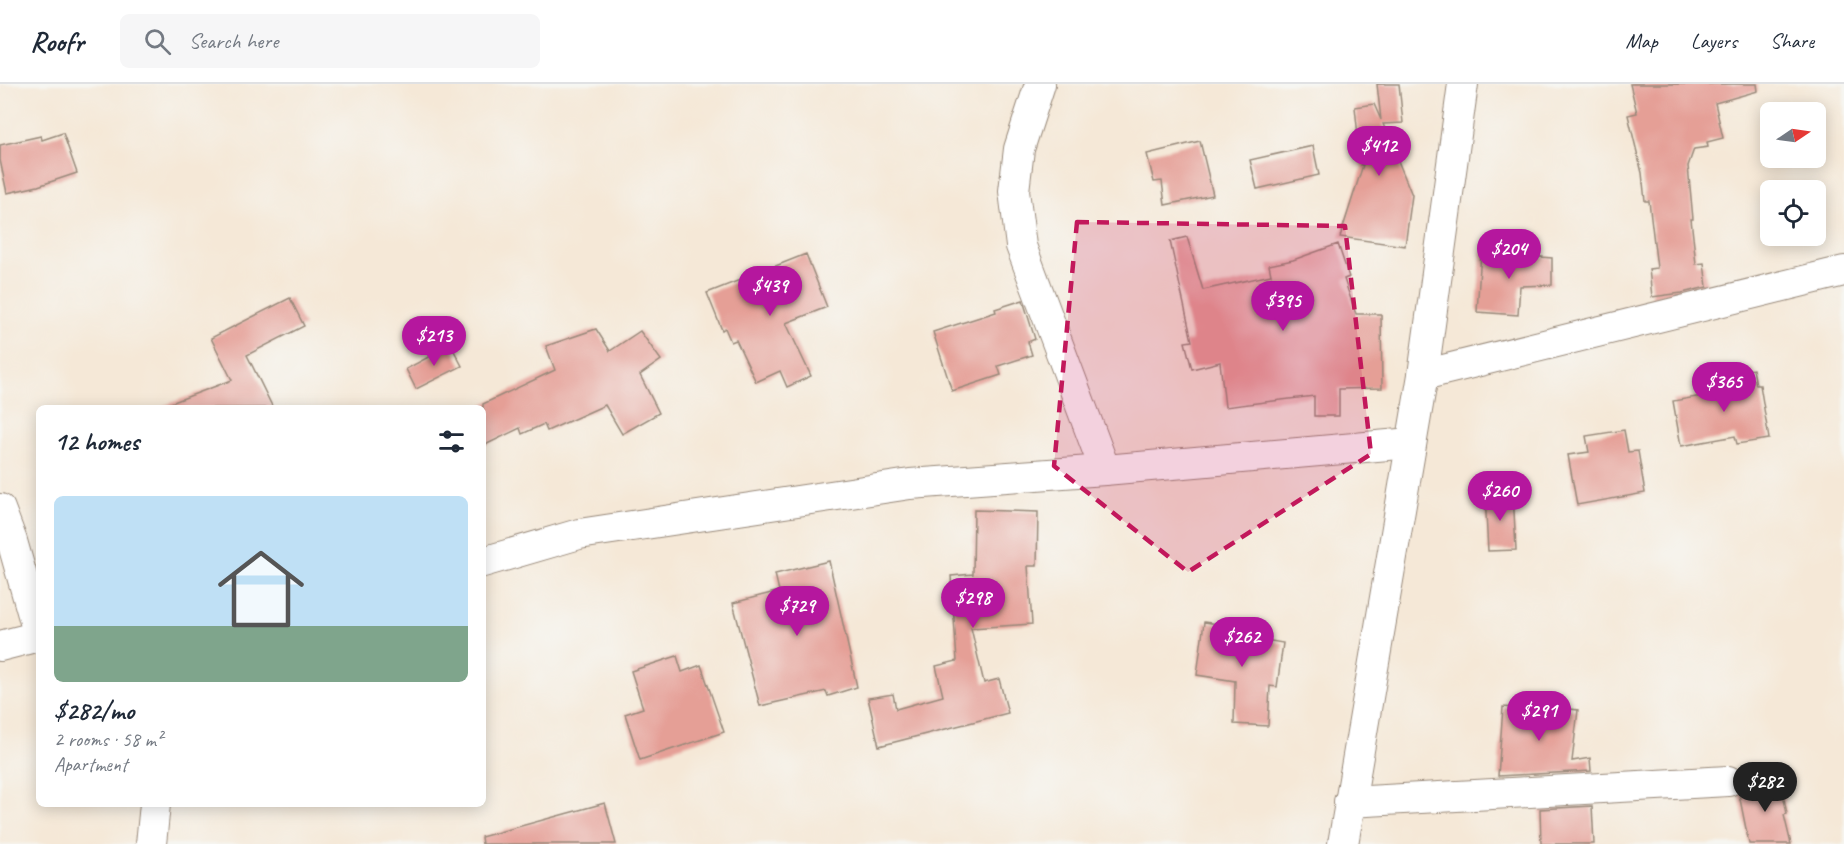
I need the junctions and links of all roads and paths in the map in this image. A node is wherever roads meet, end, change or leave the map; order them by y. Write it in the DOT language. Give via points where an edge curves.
graph roads {
  1 [pos="1040,84"];
  2 [pos="1463,84"];
  3 [pos="1844,271"];
  4 [pos="1423,375"];
  5 [pos="1411,443"];
  6 [pos="1105,470"];
  7 [pos="0,509"];
  8 [pos="486,561"];
  9 [pos="36,625"];
  10 [pos="36,637"];
  11 [pos="0,646"];
  12 [pos="1728,781"];
  13 [pos="1349,802"];
  14 [pos="154,807"];
  15 [pos="151,844"];
  16 [pos="1343,844"];
  1 -- 6 [label="street" via="1019,149 1014,191 1021,246"];
  2 -- 4 [label="street"];
  3 -- 4 [label="street"];
  4 -- 5 [label="street"];
  5 -- 6 [label="street"];
  5 -- 13 [label="street"];
  6 -- 8 [label="street" via="910,484 723,511 579,534"];
  7 -- 9 [label="street"];
  10 -- 11 [label="street"];
  12 -- 13 [label="street"];
  13 -- 16 [label="street"];
  14 -- 15 [label="street"];
}
